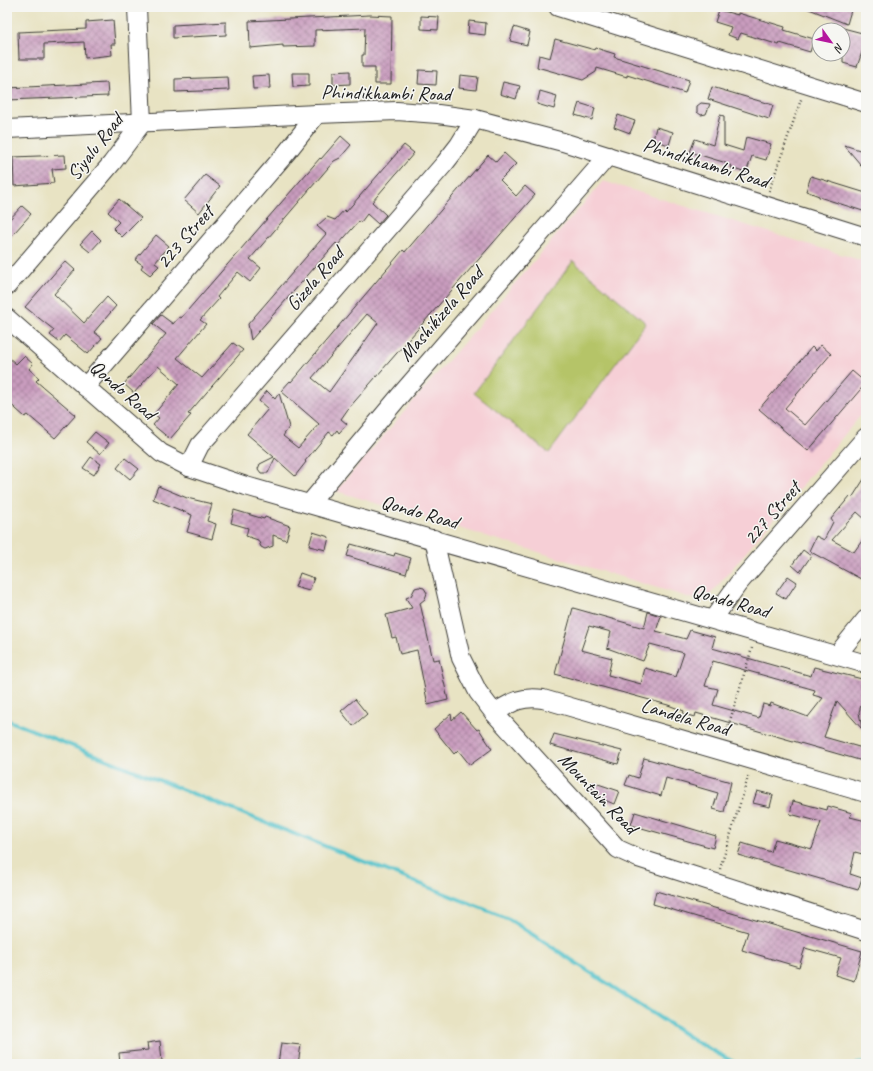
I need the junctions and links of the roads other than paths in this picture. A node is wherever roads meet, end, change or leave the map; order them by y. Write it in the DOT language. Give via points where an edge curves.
graph roads {
  1 [pos="137,7"];
  2 [pos="558,7"];
  3 [pos="866,103"];
  4 [pos="316,114"];
  5 [pos="475,119"];
  6 [pos="142,123"];
  7 [pos="7,129"];
  8 [pos="608,156"];
  9 [pos="866,237"];
  10 [pos="7,286"];
  11 [pos="7,318"];
  12 [pos="85,387"];
  13 [pos="866,437"];
  14 [pos="189,467"];
  15 [pos="310,503"];
  16 [pos="434,539"];
  17 [pos="713,619"];
  18 [pos="866,619"];
  19 [pos="837,655"];
  20 [pos="866,664"];
  21 [pos="494,712"];
  22 [pos="866,793"];
  23 [pos="866,931"];
  1 -- 6 [label="street, Siyalu Road"];
  2 -- 3 [label="street"];
  4 -- 5 [label="street, Phindikhambi Road" via="398,111"];
  4 -- 6 [label="street, Phindikhambi Road"];
  4 -- 12 [label="street, 223 Street" via="288,152"];
  5 -- 8 [label="street, Phindikhambi Road"];
  5 -- 14 [label="street, Gizela Road" via="445,163 200,445"];
  6 -- 7 [label="street, Phindikhambi Road"];
  6 -- 10 [label="street, Siyalu Road" via="112,163"];
  8 -- 9 [label="street, Phindikhambi Road"];
  8 -- 15 [label="street, Mashikizela Road"];
  11 -- 12 [label="street, Qondo Road"];
  12 -- 14 [label="street, Qondo Road" via="161,453"];
  13 -- 17 [label="street, 227 Street" via="738,584"];
  14 -- 15 [label="street, Qondo Road"];
  15 -- 16 [label="street, Qondo Road"];
  16 -- 17 [label="street, Qondo Road"];
  16 -- 21 [label="street, Mountain Road" via="461,658 478,692"];
  17 -- 19 [label="street, Qondo Road"];
  18 -- 19 [label="street"];
  19 -- 20 [label="street, Qondo Road"];
  21 -- 22 [label="street, Landela Road" via="524,698 543,699"];
  21 -- 23 [label="street, Mountain Road" via="618,850"];
}
